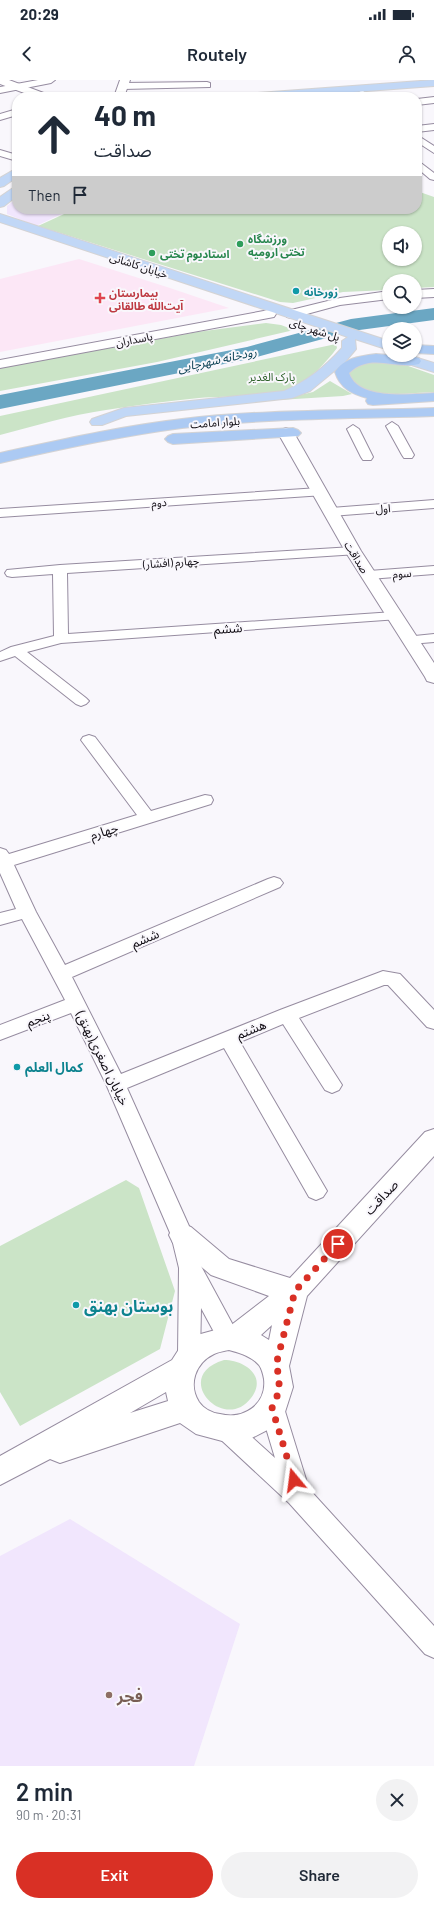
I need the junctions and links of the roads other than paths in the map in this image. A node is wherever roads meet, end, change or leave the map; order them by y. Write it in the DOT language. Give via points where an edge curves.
graph roads {
  1 [pos="0,80"];
  2 [pos="51,80"];
  3 [pos="124,83"];
  4 [pos="434,83"];
  5 [pos="207,85"];
  6 [pos="16,86"];
  7 [pos="434,88"];
  8 [pos="0,90"];
  9 [pos="32,92"];
  10 [pos="312,92"];
  11 [pos="394,92"];
  12 [pos="434,100"];
  13 [pos="422,101"];
  14 [pos="12,113"];
  15 [pos="0,117"];
  16 [pos="434,127"];
  17 [pos="422,128"];
  18 [pos="422,142"];
  19 [pos="434,150"];
  20 [pos="423,152"];
  21 [pos="0,153"];
  22 [pos="12,157"];
  23 [pos="12,166"];
  24 [pos="422,167"];
  25 [pos="0,174"];
  26 [pos="12,175"];
  27 [pos="434,177"];
  28 [pos="422,178"];
  29 [pos="0,184"];
  30 [pos="12,184"];
  31 [pos="0,193"];
  32 [pos="12,194"];
  33 [pos="0,203"];
  34 [pos="1,220"];
  35 [pos="434,293"];
  36 [pos="422,294"];
  37 [pos="382,296"];
  38 [pos="286,316"];
  39 [pos="349,341"];
  40 [pos="382,345"];
  41 [pos="382,347"];
  42 [pos="434,350"];
  43 [pos="422,353"];
  44 [pos="382,357"];
  45 [pos="422,357"];
  46 [pos="422,360"];
  47 [pos="434,360"];
  48 [pos="0,364"];
  49 [pos="434,368"];
  50 [pos="434,397"];
  51 [pos="387,398"];
  52 [pos="434,402"];
  53 [pos="359,404"];
  54 [pos="434,412"];
  55 [pos="90,423"];
  56 [pos="434,424"];
  57 [pos="392,426"];
  58 [pos="345,430"];
  59 [pos="309,432"];
  60 [pos="286,433"];
  61 [pos="70,442"];
  62 [pos="408,455"];
  63 [pos="367,457"];
  64 [pos="0,458"];
  65 [pos="319,492"];
  66 [pos="434,504"];
  67 [pos="0,512"];
  68 [pos="331,512"];
  69 [pos="352,551"];
  70 [pos="60,569"];
  71 [pos="434,570"];
  72 [pos="12,572"];
  73 [pos="369,576"];
  74 [pos="394,616"];
  75 [pos="434,638"];
  76 [pos="61,639"];
  77 [pos="410,640"];
  78 [pos="16,650"];
  79 [pos="0,657"];
  80 [pos="434,677"];
  81 [pos="81,701"];
  82 [pos="90,740"];
  83 [pos="205,800"];
  84 [pos="148,818"];
  85 [pos="2,858"];
  86 [pos="274,883"];
  87 [pos="27,912"];
  88 [pos="0,919"];
  89 [pos="61,974"];
  90 [pos="76,1003"];
  91 [pos="286,1015"];
  92 [pos="434,1022"];
  93 [pos="0,1033"];
  94 [pos="228,1039"];
  95 [pos="116,1084"];
  96 [pos="332,1085"];
  97 [pos="434,1140"];
  98 [pos="316,1190"];
  99 [pos="182,1235"];
  100 [pos="190,1268"];
  101 [pos="295,1291"];
  102 [pos="232,1338"];
  103 [pos="185,1362"];
  104 [pos="276,1365"];
  105 [pos="186,1408"];
  106 [pos="272,1408"];
  107 [pos="226,1429"];
  108 [pos="9,1467"];
  109 [pos="298,1495"];
  110 [pos="434,1645"];
  1 -- 6 [label="main road"];
  2 -- 6 [label="street"];
  3 -- 5 [label="street"];
  4 -- 10 [label="main road"];
  6 -- 8 [label="street"];
  6 -- 9 [label="main road"];
  7 -- 11 [label="main road"];
  12 -- 13 [label="street"];
  14 -- 15 [label="street"];
  16 -- 17 [label="street"];
  18 -- 19 [label="street"];
  19 -- 20 [label="street"];
  21 -- 22 [label="street"];
  23 -- 25 [label="main road"];
  24 -- 27 [label="street"];
  26 -- 29 [label="main road"];
  27 -- 28 [label="street"];
  30 -- 31 [label="main road"];
  32 -- 33 [label="main road"];
  34 -- 38 [label="main road, خیابان کاشانی"];
  34 -- 38 [label="main road, خیابان کاشانی"];
  35 -- 36 [label="main road"];
  37 -- 38 [label="main road, پاسداران" via="324,303"];
  38 -- 39 [label="main road, پل شهر چای"];
  38 -- 40 [label="main road, پل شهر چای" via="363,337"];
  38 -- 48 [label="main road, پاسداران"];
  39 -- 41 [label="main road, پل شهر چای"];
  39 -- 55 [label="main road" via="348,349 340,360 305,388 287,395 124,412"];
  42 -- 43 [label="highway"];
  44 -- 51 [label="highway" via="357,361 342,372 343,380 349,386"];
  45 -- 47 [label="main road"];
  46 -- 49 [label="main road"];
  50 -- 51 [label="highway"];
  51 -- 53 [label="highway"];
  52 -- 53 [label="highway, بلوار امامت"];
  53 -- 55 [label="highway, بلوار امامت" via="158,416"];
  54 -- 61 [label="highway, بلوار امامت" via="209,421"];
  56 -- 57 [label="highway"];
  57 -- 58 [label="highway"];
  57 -- 62 [label="street"];
  58 -- 63 [label="street"];
  59 -- 60 [label="highway"];
  60 -- 61 [label="highway"];
  60 -- 65 [label="main road, صداقت"];
  61 -- 64 [label="highway, بلوار امامت"];
  65 -- 67 [label="street, دوم"];
  65 -- 68 [label="main road, صداقت"];
  66 -- 68 [label="street, اول"];
  68 -- 69 [label="main road, صداقت"];
  69 -- 70 [label="street, چهارم (افشار)"];
  69 -- 73 [label="main road, صداقت"];
  70 -- 72 [label="street, چهارم (افشار)"];
  70 -- 76 [label="street"];
  71 -- 73 [label="street, سوم"];
  73 -- 74 [label="main road, صداقت"];
  74 -- 76 [label="street, ششم"];
  74 -- 77 [label="main road, صداقت"];
  75 -- 77 [label="street"];
  76 -- 78 [label="street, ششم"];
  77 -- 80 [label="main road, صداقت"];
  78 -- 79 [label="street, ششم"];
  78 -- 81 [label="street"];
  82 -- 84 [label="street"];
  83 -- 84 [label="street, چهارم"];
  84 -- 85 [label="street, چهارم"];
  85 -- 87 [label="street, خیابان اصغری(بهنق)"];
  86 -- 89 [label="street, ششم"];
  87 -- 88 [label="street"];
  87 -- 89 [label="street, خیابان اصغری(بهنق)"];
  89 -- 90 [label="street, خیابان اصغری(بهنق)"];
  90 -- 93 [label="street, پنجم"];
  90 -- 95 [label="street, خیابان اصغری(بهنق)"];
  91 -- 92 [label="street, هشتم" via="388,978 393,980"];
  91 -- 94 [label="street, هشتم"];
  91 -- 96 [label="street"];
  94 -- 95 [label="street, هشتم"];
  94 -- 98 [label="street"];
  95 -- 99 [label="street, خیابان اصغری(بهنق)"];
  97 -- 101 [label="main road, صداقت"];
  99 -- 100 [label="street, خیابان اصغری(بهنق)"];
  99 -- 101 [label="main road" via="220,1267"];
  100 -- 102 [label="street"];
  100 -- 103 [label="street"];
  101 -- 102 [label="main road, صداقت"];
  101 -- 104 [label="main road, صداقت"];
  102 -- 103 [label="main road" via="202,1344"];
  102 -- 104 [label="main road" via="252,1343 266,1352"];
  103 -- 105 [label="main road" via="178,1382"];
  103 -- 108 [label="main road"];
  104 -- 106 [label="main road" via="280,1386 278,1398"];
  105 -- 107 [label="main road" via="203,1423"];
  105 -- 108 [label="main road"];
  106 -- 107 [label="main road" via="253,1424"];
  106 -- 109 [label="street"];
  107 -- 109 [label="street"];
  109 -- 110 [label="street"];
}
